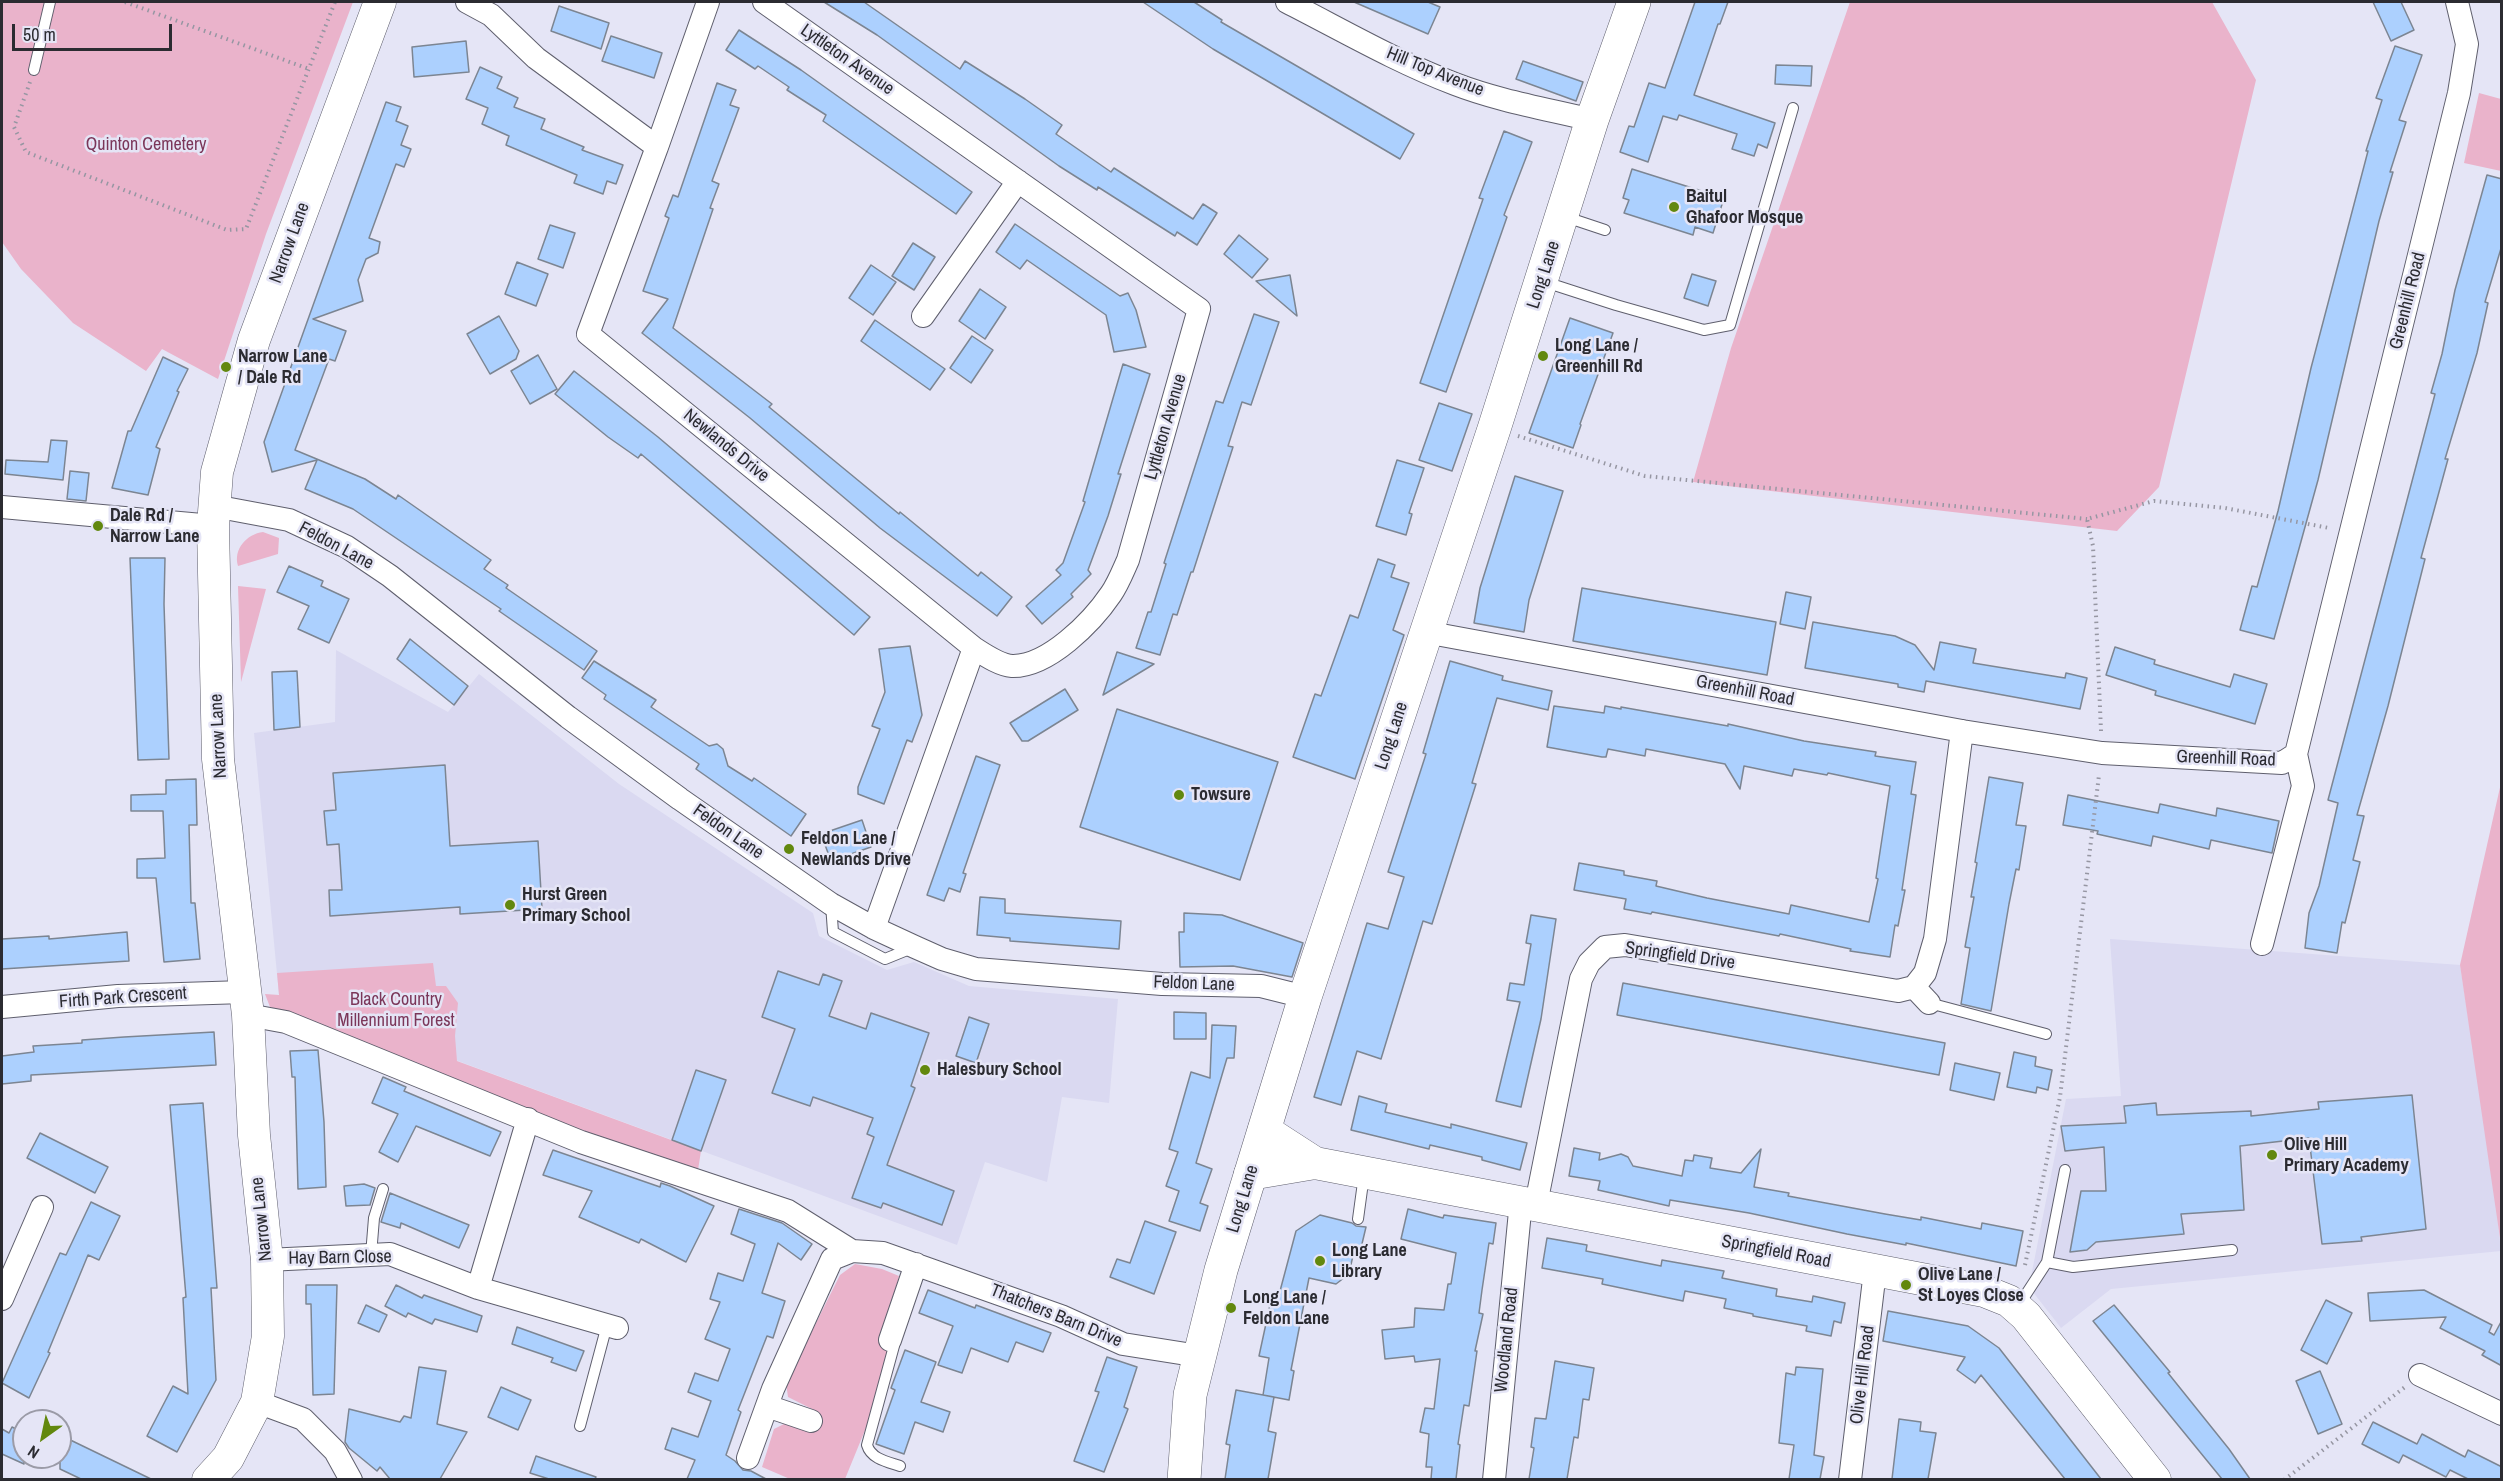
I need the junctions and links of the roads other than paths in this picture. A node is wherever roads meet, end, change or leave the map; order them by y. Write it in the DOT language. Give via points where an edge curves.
graph roads {
  1 [pos="50,2"];
  2 [pos="380,2"];
  3 [pos="467,2"];
  4 [pos="708,2"];
  5 [pos="764,2"];
  6 [pos="1287,2"];
  7 [pos="1634,2"];
  8 [pos="2457,2"];
  9 [pos="34,70"];
  10 [pos="1793,108"];
  11 [pos="1592,120"];
  12 [pos="657,147"];
  13 [pos="1018,181"];
  14 [pos="1563,215"];
  15 [pos="1605,230"];
  16 [pos="1542,281"];
  17 [pos="923,316"];
  18 [pos="2,507"];
  19 [pos="214,516"];
  20 [pos="1425,632"];
  21 [pos="974,648"];
  22 [pos="1962,731"];
  23 [pos="2296,754"];
  24 [pos="831,904"];
  25 [pos="874,928"];
  26 [pos="2262,945"];
  27 [pos="915,947"];
  28 [pos="1921,995"];
  29 [pos="1305,997"];
  30 [pos="246,1003"];
  31 [pos="2,1008"];
  32 [pos="2046,1034"];
  33 [pos="528,1119"];
  34 [pos="1264,1130"];
  35 [pos="1315,1163"];
  36 [pos="2066,1170"];
  37 [pos="1364,1172"];
  38 [pos="1250,1174"];
  39 [pos="383,1189"];
  40 [pos="1529,1203"];
  41 [pos="42,1207"];
  42 [pos="1358,1219"];
  43 [pos="2232,1250"];
  44 [pos="852,1251"];
  45 [pos="371,1255"];
  46 [pos="267,1260"];
  47 [pos="2048,1262"];
  48 [pos="916,1264"];
  49 [pos="1875,1272"];
  50 [pos="478,1288"];
  51 [pos="2,1299"];
  52 [pos="2013,1304"];
  53 [pos="612,1326"];
  54 [pos="890,1340"];
  55 [pos="1199,1356"];
  56 [pos="2420,1375"];
  57 [pos="257,1402"];
  58 [pos="767,1406"];
  59 [pos="2502,1414"];
  60 [pos="811,1421"];
  61 [pos="580,1426"];
  62 [pos="748,1458"];
  63 [pos="900,1466"];
  64 [pos="208,1479"];
  65 [pos="351,1479"];
  66 [pos="1184,1479"];
  67 [pos="1494,1479"];
  68 [pos="1850,1479"];
  69 [pos="2155,1479"];
  1 -- 9 [label="lane"];
  2 -- 19 [label="main road, Narrow Lane" via="254,340 217,472"];
  3 -- 12 [label="street" via="491,15 536,58"];
  4 -- 12 [label="street"];
  5 -- 13 [label="street, Lyttleton Avenue"];
  6 -- 11 [label="street, Hill Top Avenue" via="1456,84"];
  7 -- 11 [label="main road, Long Lane"];
  8 -- 23 [label="street, Greenhill Road" via="2467,44 2459,93"];
  10 -- 16 [label="lane" via="1730,325 1704,330"];
  11 -- 14 [label="main road, Long Lane"];
  12 -- 21 [label="street, Newlands Drive" via="588,334"];
  13 -- 17 [label="street"];
  13 -- 21 [label="street, Lyttleton Avenue" via="1199,309 1128,560 1112,593 1070,638 1031,663 1010,666"];
  14 -- 15 [label="lane"];
  14 -- 16 [label="main road, Long Lane"];
  16 -- 20 [label="main road, Long Lane"];
  18 -- 19 [label="street, Feldon Lane"];
  19 -- 24 [label="street, Feldon Lane" via="289,520 347,547 390,576 619,755"];
  19 -- 30 [label="main road, Narrow Lane" via="218,759"];
  20 -- 22 [label="street, Greenhill Road"];
  20 -- 29 [label="main road, Long Lane"];
  21 -- 25 [label="street"];
  22 -- 23 [label="street, Greenhill Road" via="2102,753 2282,763"];
  22 -- 28 [label="street" via="1935,939"];
  23 -- 26 [label="street" via="2303,786"];
  24 -- 25 [label="street, Feldon Lane"];
  24 -- 27 [label="lane" via="833,932 885,959"];
  25 -- 27 [label="street, Feldon Lane"];
  27 -- 29 [label="street, Feldon Lane" via="976,969 1162,984 1261,986"];
  28 -- 32 [label="lane"];
  28 -- 40 [label="street, Springfield Drive" via="1625,945 1605,947 1581,979"];
  29 -- 34 [label="main road, Long Lane"];
  30 -- 31 [label="street, Firth Park Crescent" via="118,996"];
  30 -- 33 [label="street, Firth Park Crescent" via="286,1023"];
  30 -- 46 [label="main road, Narrow Lane"];
  33 -- 44 [label="street, Firth Park Crescent" via="581,1143 788,1210"];
  33 -- 50 [label="street"];
  34 -- 35 [label="main road, Springfield Road"];
  34 -- 38 [label="main road, Long Lane"];
  35 -- 37 [label="main road, Springfield Road"];
  35 -- 38 [label="main road, Springfield Road"];
  36 -- 47 [label="lane"];
  37 -- 40 [label="main road, Springfield Road"];
  37 -- 42 [label="lane"];
  38 -- 55 [label="main road, Long Lane"];
  39 -- 45 [label="lane" via="374,1218"];
  40 -- 49 [label="main road, Springfield Road"];
  40 -- 67 [label="street, Woodland Road"];
  41 -- 51 [label="street"];
  43 -- 47 [label="lane" via="2073,1267"];
  44 -- 48 [label="street, Thatchers Barn Drive" via="883,1253"];
  44 -- 58 [label="street" via="831,1259"];
  45 -- 46 [label="street, Hay Barn Close"];
  45 -- 50 [label="street, Hay Barn Close" via="390,1254"];
  46 -- 57 [label="main road, Narrow Lane" via="268,1336"];
  47 -- 52 [label="lane"];
  48 -- 54 [label="street"];
  48 -- 55 [label="street, Thatchers Barn Drive" via="1061,1316 1123,1344"];
  49 -- 52 [label="main road, Springfield Road" via="1984,1291"];
  49 -- 68 [label="street, Olive Hill Road"];
  50 -- 53 [label="street, Hay Barn Close"];
  52 -- 69 [label="main road"];
  53 -- 61 [label="lane"];
  54 -- 63 [label="lane" via="894,1346 867,1445 876,1457"];
  55 -- 66 [label="main road, Long Lane" via="1190,1395"];
  56 -- 59 [label="street"];
  57 -- 64 [label="main road, Narrow Lane" via="228,1458"];
  57 -- 65 [label="street" via="303,1419 335,1451"];
  58 -- 60 [label="street"];
  58 -- 62 [label="street"];
}
